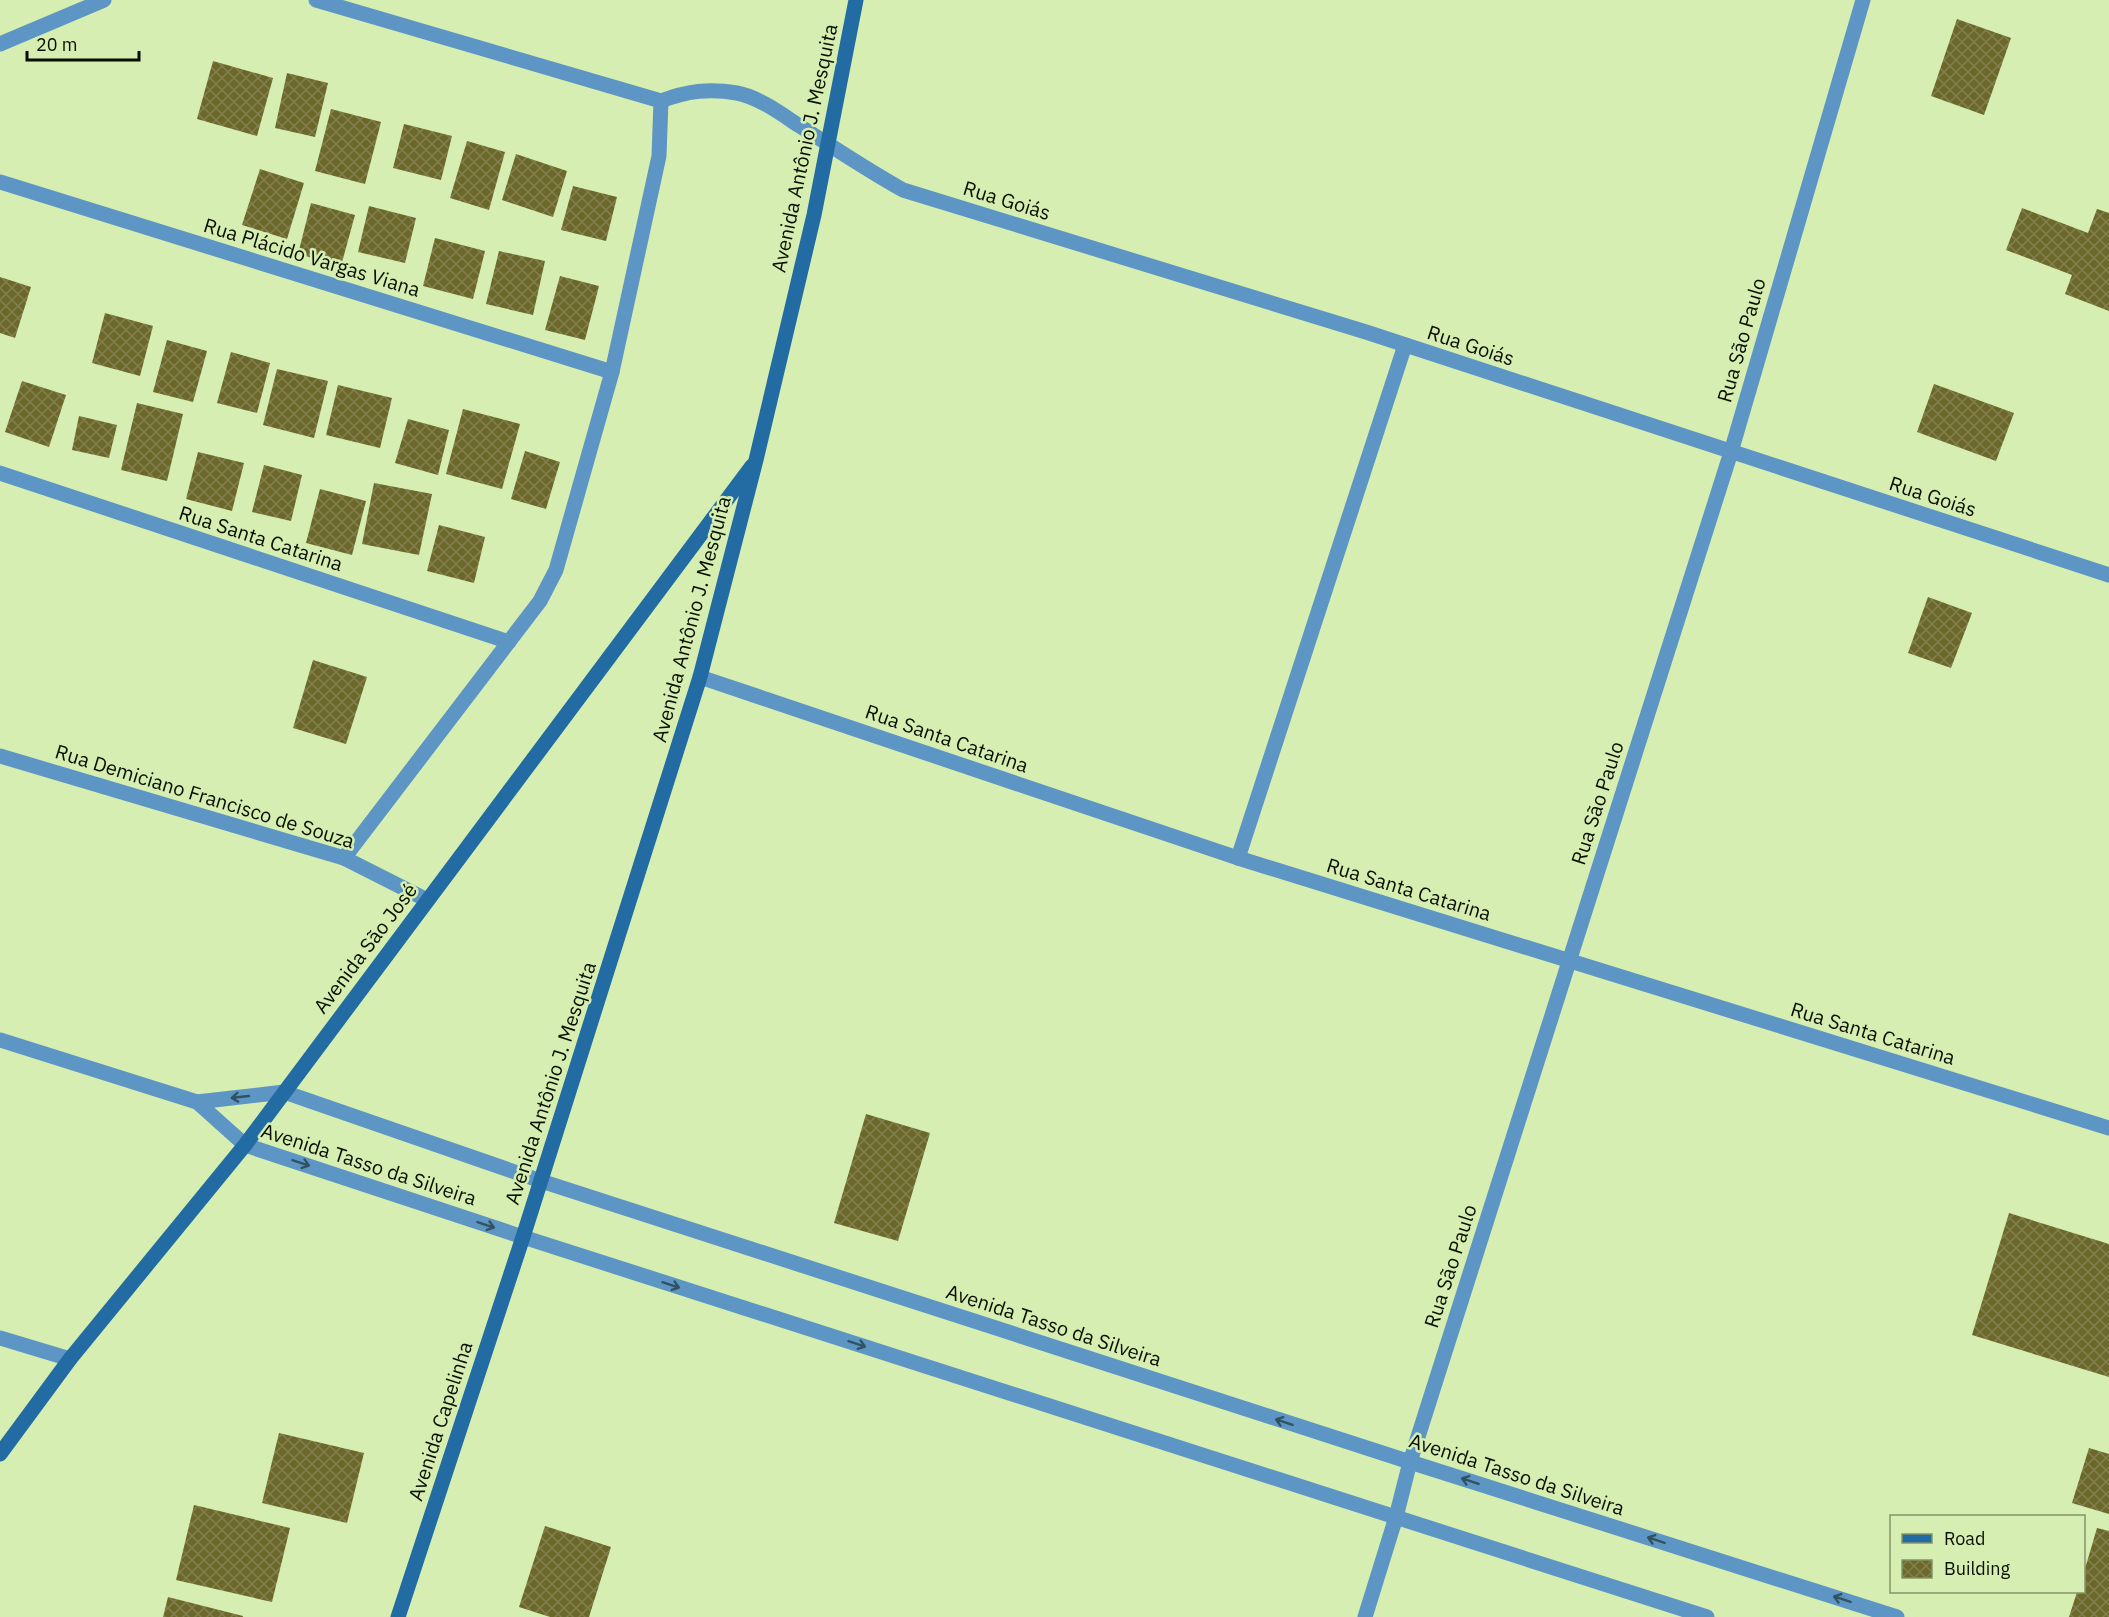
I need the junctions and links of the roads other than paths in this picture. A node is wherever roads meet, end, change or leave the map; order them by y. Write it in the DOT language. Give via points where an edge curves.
graph roads {
  1 [pos="104,0"];
  2 [pos="316,0"];
  3 [pos="856,0"];
  4 [pos="1863,0"];
  5 [pos="0,44"];
  6 [pos="661,101"];
  7 [pos="827,143"];
  8 [pos="0,182"];
  9 [pos="1405,345"];
  10 [pos="612,372"];
  11 [pos="1731,452"];
  12 [pos="756,460"];
  13 [pos="0,473"];
  14 [pos="2109,575"];
  15 [pos="509,642"];
  16 [pos="700,677"];
  17 [pos="0,756"];
  18 [pos="344,858"];
  19 [pos="1238,858"];
  20 [pos="427,900"];
  21 [pos="1569,960"];
  22 [pos="0,1040"];
  23 [pos="284,1092"];
  24 [pos="196,1102"];
  25 [pos="2109,1128"];
  26 [pos="245,1145"];
  27 [pos="541,1181"];
  28 [pos="523,1237"];
  29 [pos="0,1338"];
  30 [pos="70,1359"];
  31 [pos="0,1454"];
  32 [pos="1410,1462"];
  33 [pos="1396,1517"];
  34 [pos="398,1617"];
  35 [pos="1365,1617"];
  36 [pos="1707,1617"];
  37 [pos="1898,1617"];
  1 -- 5 [label="street"];
  2 -- 6 [label="street"];
  3 -- 7 [label="main road, Avenida Antônio J. Mesquita"];
  4 -- 11 [label="street, Rua São Paulo"];
  6 -- 7 [label="street, Rua Goiás" via="685,92 739,94 774,109"];
  6 -- 10 [label="street" via="659,156"];
  7 -- 9 [label="street, Rua Goiás" via="903,190"];
  7 -- 12 [label="main road, Avenida Antônio J. Mesquita" via="814,215"];
  8 -- 10 [label="street, Rua Plácido Vargas Viana"];
  9 -- 11 [label="street, Rua Goiás"];
  9 -- 19 [label="street"];
  10 -- 15 [label="street" via="556,570 540,602"];
  11 -- 14 [label="street, Rua Goiás"];
  11 -- 21 [label="street, Rua São Paulo"];
  12 -- 16 [label="main road, Avenida Antônio J. Mesquita"];
  12 -- 20 [label="main road, Avenida São José"];
  13 -- 15 [label="street, Rua Santa Catarina"];
  15 -- 18 [label="street"];
  16 -- 19 [label="street, Rua Santa Catarina"];
  16 -- 27 [label="main road, Avenida Antônio J. Mesquita"];
  17 -- 18 [label="street, Rua Demiciano Francisco de Souza"];
  18 -- 20 [label="street, Rua Demiciano Francisco de Souza"];
  19 -- 21 [label="street, Rua Santa Catarina"];
  20 -- 23 [label="main road, Avenida São José"];
  21 -- 25 [label="street, Rua Santa Catarina"];
  21 -- 32 [label="street, Rua São Paulo"];
  22 -- 24 [label="street, Avenida Tasso da Silveira"];
  23 -- 24 [label="street, Avenida Tasso da Silveira, one-way"];
  23 -- 26 [label="main road, Avenida São José"];
  23 -- 27 [label="street, Avenida Tasso da Silveira"];
  24 -- 26 [label="street, Avenida Tasso da Silveira"];
  26 -- 28 [label="street, Avenida Tasso da Silveira, one-way"];
  26 -- 30 [label="main road, Avenida São José"];
  27 -- 28 [label="main road, Avenida Antônio J. Mesquita"];
  32 -- 27 [label="street, Avenida Tasso da Silveira, one-way"];
  28 -- 33 [label="street, Avenida Tasso da Silveira, one-way"];
  28 -- 34 [label="main road, Avenida Capelinha"];
  29 -- 30 [label="street"];
  30 -- 31 [label="main road, Avenida São José"];
  32 -- 33 [label="street, Rua São Paulo"];
  37 -- 32 [label="street, Avenida Tasso da Silveira, one-way"];
  33 -- 35 [label="street, Rua São Paulo"];
  33 -- 36 [label="street, Avenida Tasso da Silveira"];
}
